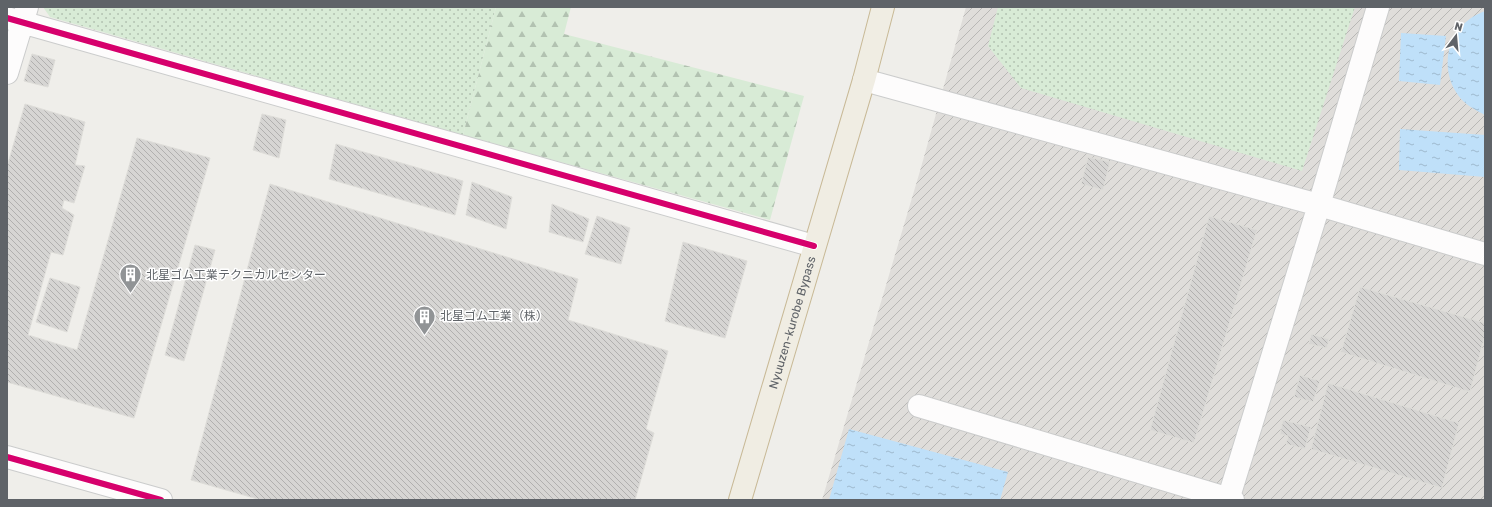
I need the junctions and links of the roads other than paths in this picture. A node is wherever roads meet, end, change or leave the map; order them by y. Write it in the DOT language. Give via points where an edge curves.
graph roads {
  1 [pos="883,7"];
  2 [pos="1378,7"];
  3 [pos="19,16"];
  4 [pos="7,73"];
  5 [pos="864,80"];
  6 [pos="1319,205"];
  7 [pos="814,246"];
  8 [pos="1485,254"];
  9 [pos="918,406"];
  10 [pos="7,457"];
  11 [pos="161,500"];
  12 [pos="740,500"];
  13 [pos="1230,500"];
  1 -- 5 [label="highway, Nyuuzen-kurobe Bypass"];
  2 -- 6 [label="street"];
  3 -- 4 [label="street"];
  3 -- 7 [label="street"];
  5 -- 6 [label="street"];
  5 -- 7 [label="highway, Nyuuzen-kurobe Bypass"];
  6 -- 8 [label="street"];
  6 -- 13 [label="street"];
  7 -- 12 [label="highway, Nyuuzen-kurobe Bypass"];
  9 -- 13 [label="street"];
  10 -- 11 [label="street"];
}
